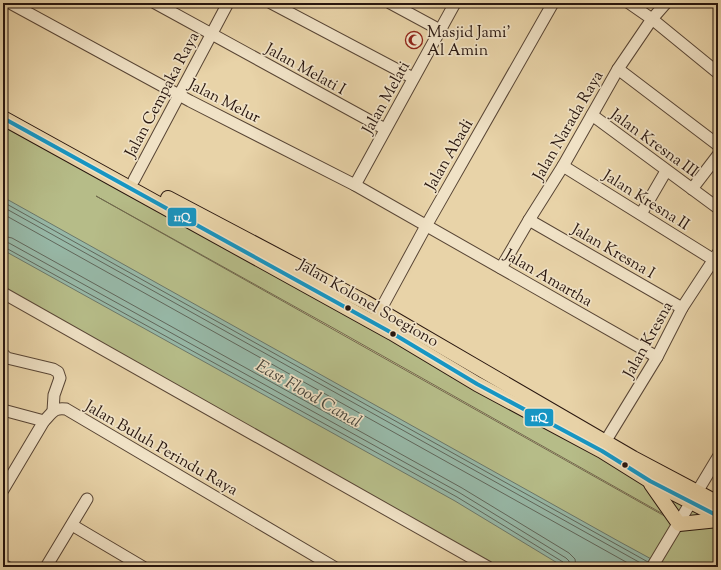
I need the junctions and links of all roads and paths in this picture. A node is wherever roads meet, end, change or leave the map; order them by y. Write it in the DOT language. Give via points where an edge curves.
graph roads {
  1 [pos="10,3"];
  2 [pos="155,3"];
  3 [pos="228,3"];
  4 [pos="270,3"];
  5 [pos="390,3"];
  6 [pos="455,3"];
  7 [pos="553,3"];
  8 [pos="628,3"];
  9 [pos="666,3"];
  10 [pos="652,19"];
  11 [pos="440,30"];
  12 [pos="211,34"];
  13 [pos="618,68"];
  14 [pos="718,73"];
  15 [pos="413,78"];
  16 [pos="179,94"];
  17 [pos="3,107"];
  18 [pos="592,116"];
  19 [pos="3,118"];
  20 [pos="385,130"];
  21 [pos="718,145"];
  22 [pos="718,155"];
  23 [pos="563,166"];
  24 [pos="666,171"];
  25 [pos="134,180"];
  26 [pos="355,185"];
  27 [pos="692,189"];
  28 [pos="718,208"];
  29 [pos="641,214"];
  30 [pos="529,220"];
  31 [pos="426,226"];
  32 [pos="716,256"];
  33 [pos="501,268"];
  34 [pos="3,293"];
  35 [pos="682,308"];
  36 [pos="377,317"];
  37 [pos="3,354"];
  38 [pos="657,357"];
  39 [pos="3,410"];
  40 [pos="53,411"];
  41 [pos="44,421"];
  42 [pos="605,442"];
  43 [pos="718,457"];
  44 [pos="650,481"];
  45 [pos="3,490"];
  46 [pos="694,498"];
  47 [pos="87,499"];
  48 [pos="715,506"];
  49 [pos="718,520"];
  50 [pos="72,525"];
  51 [pos="678,525"];
  52 [pos="3,565"];
  53 [pos="6,567"];
  54 [pos="46,567"];
  55 [pos="143,567"];
  56 [pos="334,567"];
  57 [pos="488,567"];
  58 [pos="652,567"];
  1 -- 16 [label="street, Jalan Melur"];
  2 -- 12 [label="street, Jalan Melati I"];
  3 -- 12 [label="street, Jalan Cempaka Raya"];
  4 -- 15 [label="street"];
  5 -- 11 [label="street"];
  6 -- 11 [label="street, Jalan Melati"];
  7 -- 31 [label="street, Jalan Abadi"];
  8 -- 10 [label="street"];
  9 -- 10 [label="street, Jalan Narada Raya"];
  10 -- 13 [label="street, Jalan Narada Raya"];
  10 -- 14 [label="street"];
  11 -- 15 [label="street, Jalan Melati"];
  12 -- 16 [label="street, Jalan Cempaka Raya"];
  12 -- 20 [label="street, Jalan Melati I"];
  13 -- 18 [label="street, Jalan Narada Raya"];
  13 -- 21 [label="street"];
  15 -- 20 [label="street, Jalan Melati"];
  16 -- 25 [label="street, Jalan Cempaka Raya"];
  16 -- 26 [label="street, Jalan Melur"];
  17 -- 25 [label="main road, Jalan Kolonel Soegiono"];
  18 -- 23 [label="street, Jalan Narada Raya"];
  18 -- 24 [label="street, Jalan Kresna III"];
  19 -- 36 [label="main road, Jalan Kolonel Soegiono"];
  20 -- 26 [label="street, Jalan Melati"];
  22 -- 27 [label="street"];
  23 -- 29 [label="street, Jalan Kresna II"];
  23 -- 30 [label="street, Jalan Narada Raya"];
  24 -- 27 [label="street, Jalan Kresna III"];
  24 -- 29 [label="street"];
  25 -- 36 [label="main road, Jalan Kolonel Soegiono"];
  26 -- 31 [label="street, Jalan Melur"];
  27 -- 28 [label="street, Jalan Kresna III"];
  29 -- 32 [label="street, Jalan Kresna II"];
  30 -- 33 [label="street, Jalan Narada Raya"];
  30 -- 35 [label="street, Jalan Kresna I"];
  31 -- 33 [label="street, Jalan Amartha"];
  31 -- 36 [label="street, Jalan Abadi"];
  32 -- 35 [label="street, Jalan Kresna"];
  33 -- 38 [label="street, Jalan Amartha"];
  34 -- 57 [label="street"];
  35 -- 38 [label="street, Jalan Kresna"];
  36 -- 42 [label="main road, Jalan Kolonel Soegiono"];
  36 -- 44 [label="main road, Jalan Kolonel Soegiono" via="477,384 602,451"];
  37 -- 40 [label="street" via="6,358 58,372 60,378 54,395"];
  38 -- 42 [label="street, Jalan Kresna"];
  39 -- 41 [label="street"];
  40 -- 41 [label="street"];
  40 -- 56 [label="street, Jalan Buluh Perindu Raya" via="59,408 66,409"];
  41 -- 45 [label="street"];
  42 -- 46 [label="main road, Jalan Kolonel Soegiono"];
  43 -- 46 [label="street"];
  44 -- 46 [label="main road, Jalan Kolonel Soegiono"];
  44 -- 51 [label="main road"];
  46 -- 48 [label="main road, Jalan Kolonel Soegiono"];
  46 -- 51 [label="street"];
  47 -- 50 [label="street"];
  49 -- 51 [label="main road"];
  50 -- 54 [label="street"];
  50 -- 55 [label="street"];
  51 -- 58 [label="street"];
  52 -- 53 [label="street"];
}
